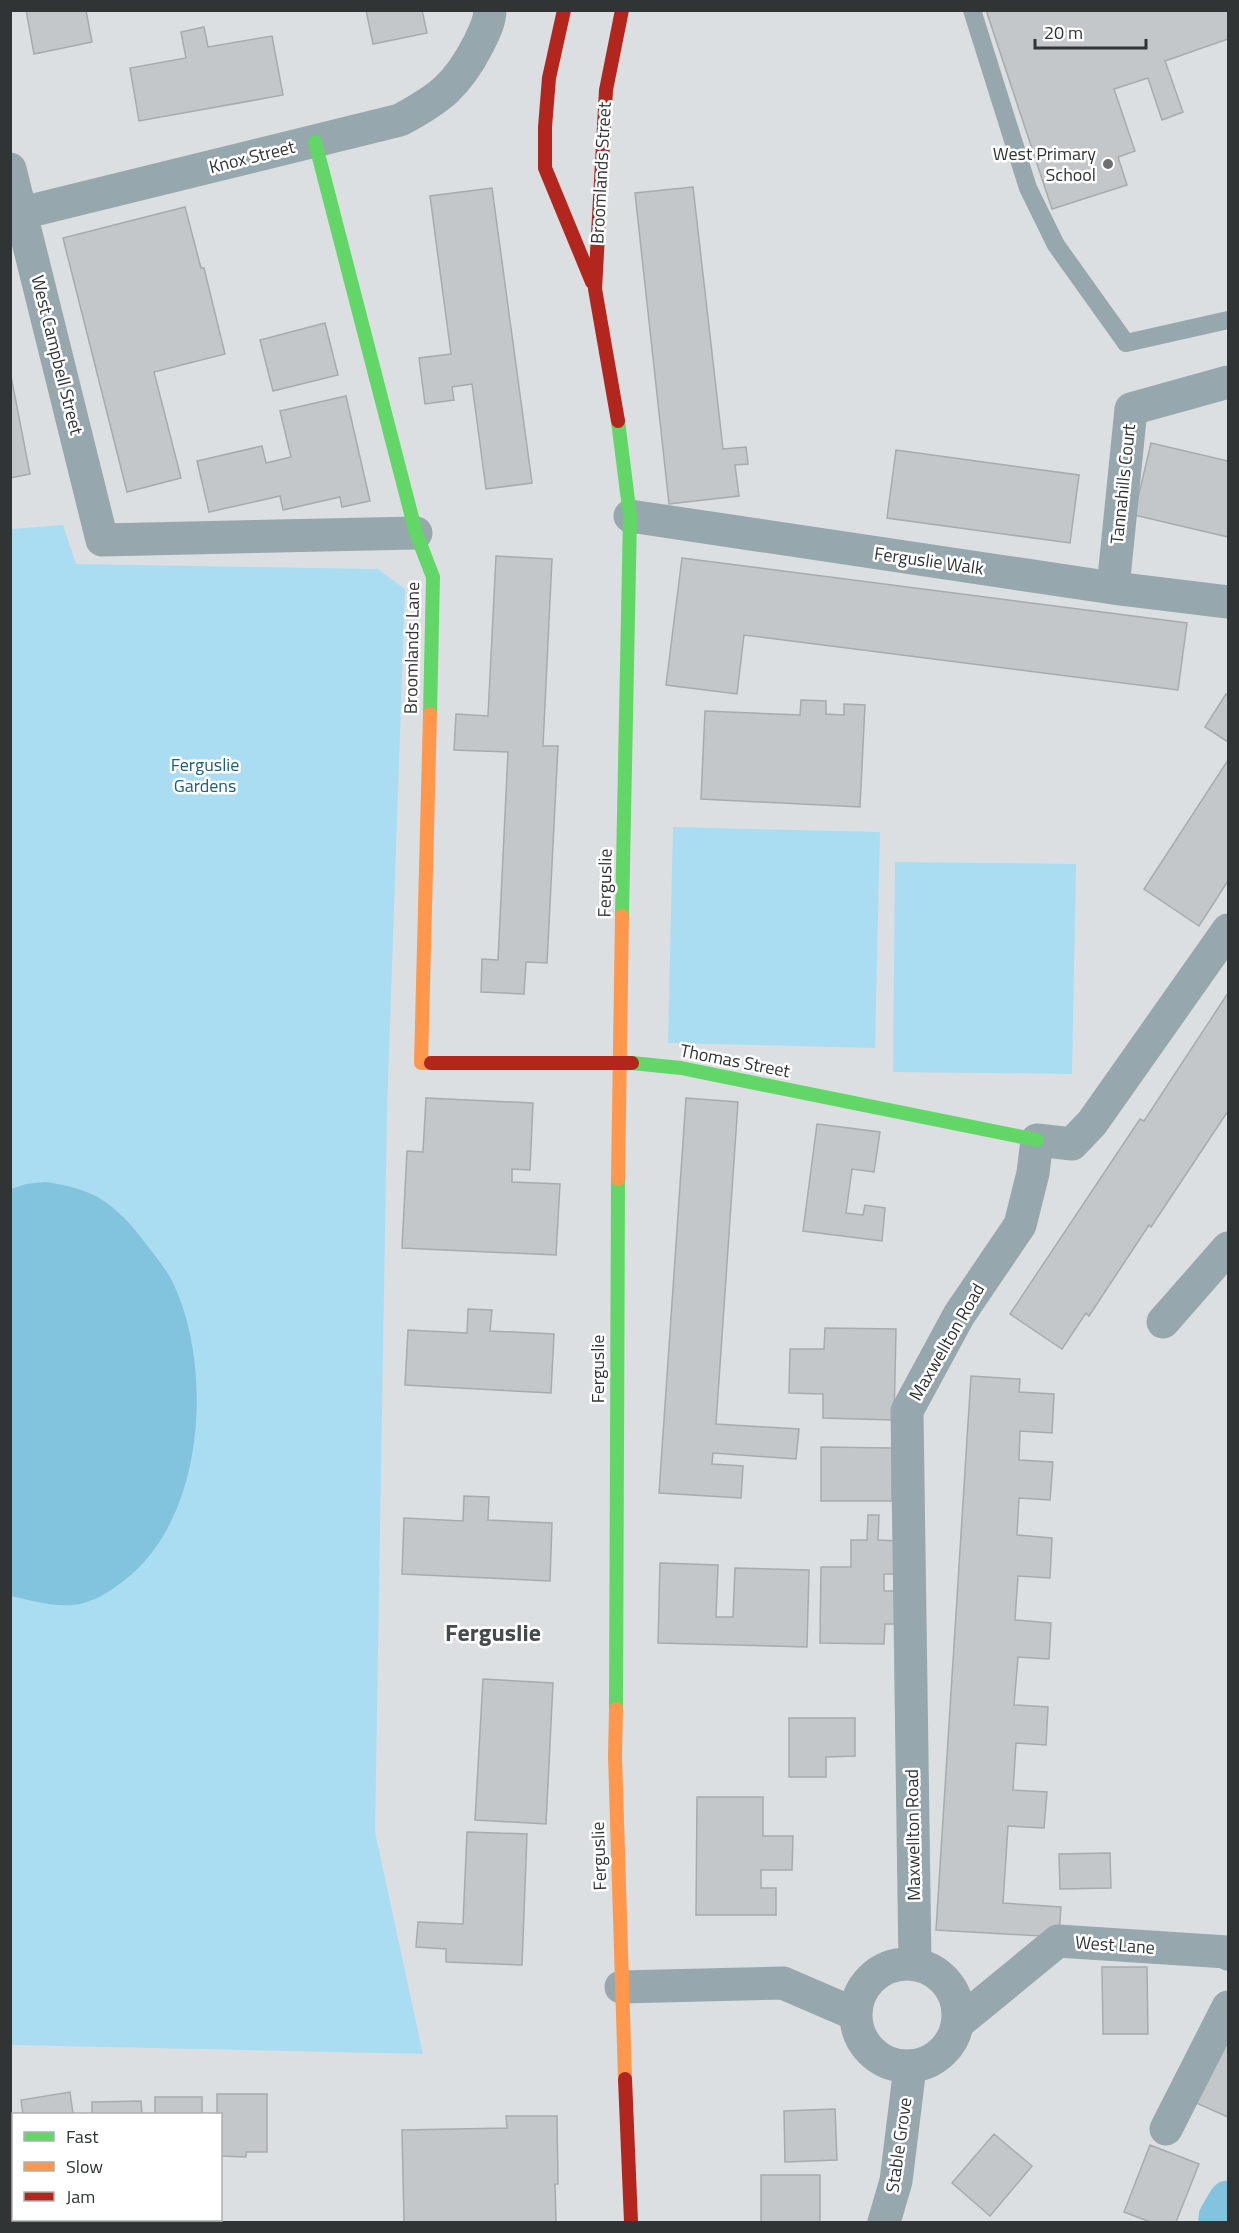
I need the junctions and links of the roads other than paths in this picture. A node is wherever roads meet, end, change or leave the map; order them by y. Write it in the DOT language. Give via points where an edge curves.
graph roads {
  1 [pos="490,10"];
  2 [pos="564,10"];
  3 [pos="622,10"];
  4 [pos="972,10"];
  5 [pos="315,142"];
  6 [pos="10,169"];
  7 [pos="22,213"];
  8 [pos="595,289"];
  9 [pos="1228,320"];
  10 [pos="1228,382"];
  11 [pos="630,516"];
  12 [pos="416,533"];
  13 [pos="1113,588"];
  14 [pos="1228,602"];
  15 [pos="1228,930"];
  16 [pos="619,1062"];
  17 [pos="421,1063"];
  18 [pos="1037,1140"];
  19 [pos="1228,1248"];
  20 [pos="1163,1322"];
  21 [pos="1228,1954"];
  22 [pos="915,1964"];
  23 [pos="621,1987"];
  24 [pos="1228,2007"];
  25 [pos="855,2014"];
  26 [pos="958,2023"];
  27 [pos="910,2067"];
  28 [pos="1166,2129"];
  29 [pos="631,2223"];
  30 [pos="884,2223"];
  1 -- 5 [label="street, Knox Street" via="482,39 466,69 450,88 400,120"];
  2 -- 8 [label="main road, Broomlands Street" via="549,78 545,168"];
  3 -- 8 [label="main road, Broomlands Street" via="606,90"];
  4 -- 9 [label="lane" via="1028,188 1056,245 1126,343"];
  5 -- 7 [label="street, Knox Street"];
  5 -- 12 [label="main road, Broomlands Lane"];
  6 -- 7 [label="street, West Campbell Street"];
  7 -- 12 [label="street, West Campbell Street" via="102,540"];
  8 -- 11 [label="main road, Broomlands Street"];
  10 -- 13 [label="street, Tannahills Court" via="1131,409"];
  11 -- 13 [label="street, Ferguslie Walk"];
  11 -- 16 [label="main road, Ferguslie"];
  12 -- 17 [label="main road, Broomlands Lane" via="433,578"];
  13 -- 14 [label="street, Ferguslie Walk"];
  15 -- 18 [label="street" via="1092,1123 1072,1144"];
  16 -- 17 [label="main road, Thomas Street"];
  16 -- 18 [label="main road, Thomas Street" via="681,1068"];
  16 -- 23 [label="main road, Ferguslie" via="615,1755"];
  18 -- 22 [label="street, Maxwellton Road" via="1020,1225 959,1315 908,1411"];
  19 -- 20 [label="street"];
  21 -- 26 [label="street, West Lane" via="1058,1941"];
  22 -- 25 [label="street" via="884,1969 869,1980 859,1996"];
  22 -- 26 [label="street" via="946,1981 958,2006"];
  23 -- 25 [label="street" via="783,1983"];
  23 -- 29 [label="main road, Ferguslie"];
  24 -- 28 [label="street"];
  25 -- 27 [label="street" via="860,2036 870,2051 892,2064"];
  26 -- 27 [label="street, West Lane" via="952,2040 934,2059"];
  27 -- 30 [label="street, Stable Grove" via="896,2181"];
}
